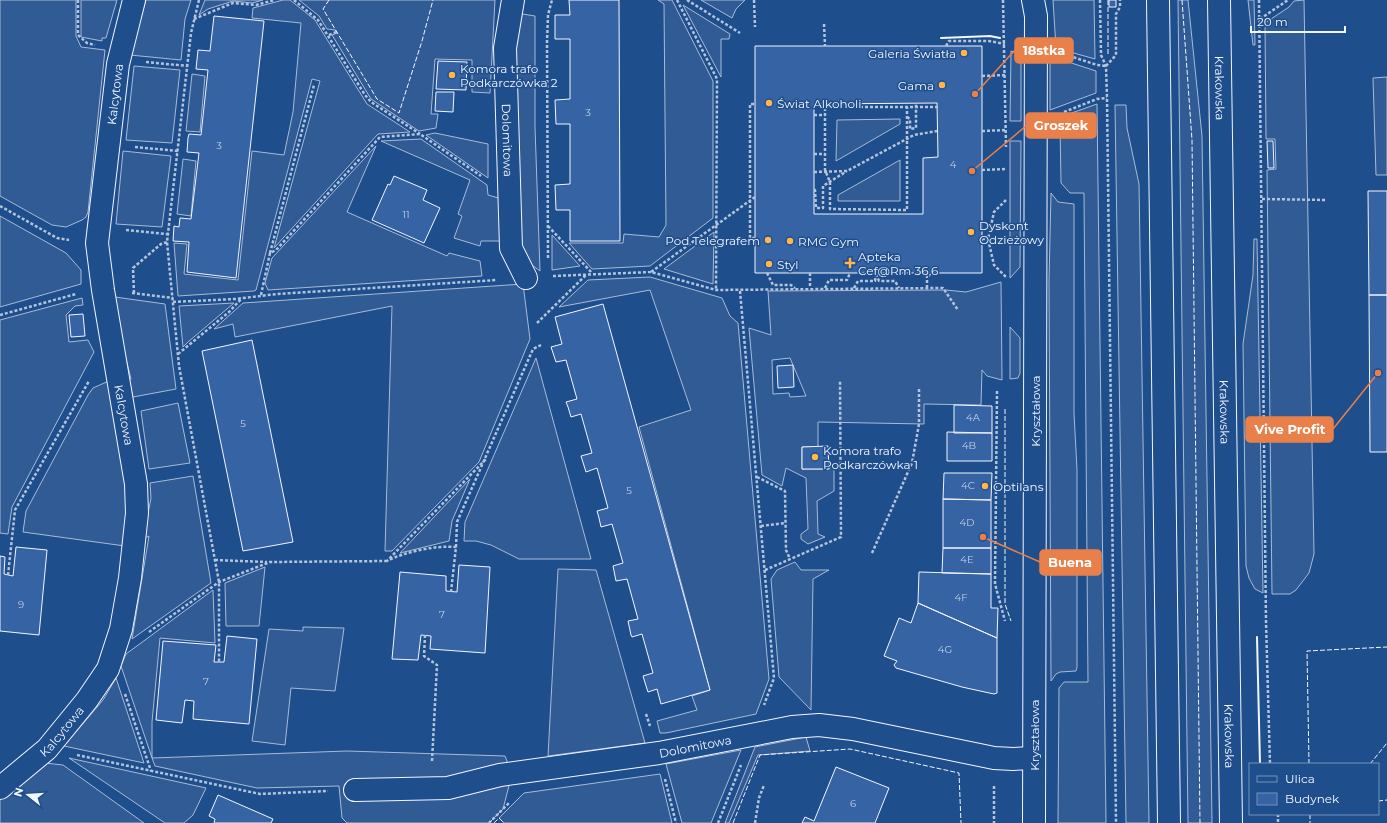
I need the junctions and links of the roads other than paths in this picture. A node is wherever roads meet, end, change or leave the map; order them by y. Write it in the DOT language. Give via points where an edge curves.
graph roads {
  1 [pos="134,0"];
  2 [pos="513,0"];
  3 [pos="1033,0"];
  4 [pos="1158,0"];
  5 [pos="1220,0"];
  6 [pos="526,278"];
  7 [pos="1033,758"];
  8 [pos="0,788"];
  9 [pos="355,790"];
  10 [pos="1034,823"];
  11 [pos="1169,823"];
  12 [pos="1231,823"];
  1 -- 8 [label="street, Kalcytowa" via="120,54 98,235 98,259 136,484 136,543 129,585 113,657 100,682 47,749"];
  2 -- 6 [label="street, Dolomitowa" via="505,48 511,248"];
  3 -- 7 [label="street, Kryształowa" via="1036,16"];
  4 -- 11 [label="street"];
  5 -- 12 [label="street, Krakowska"];
  7 -- 9 [label="street, Dolomitowa" via="994,758 853,729 820,725 792,727 659,753 500,775 448,788"];
  7 -- 10 [label="street, Kryształowa"];
}
